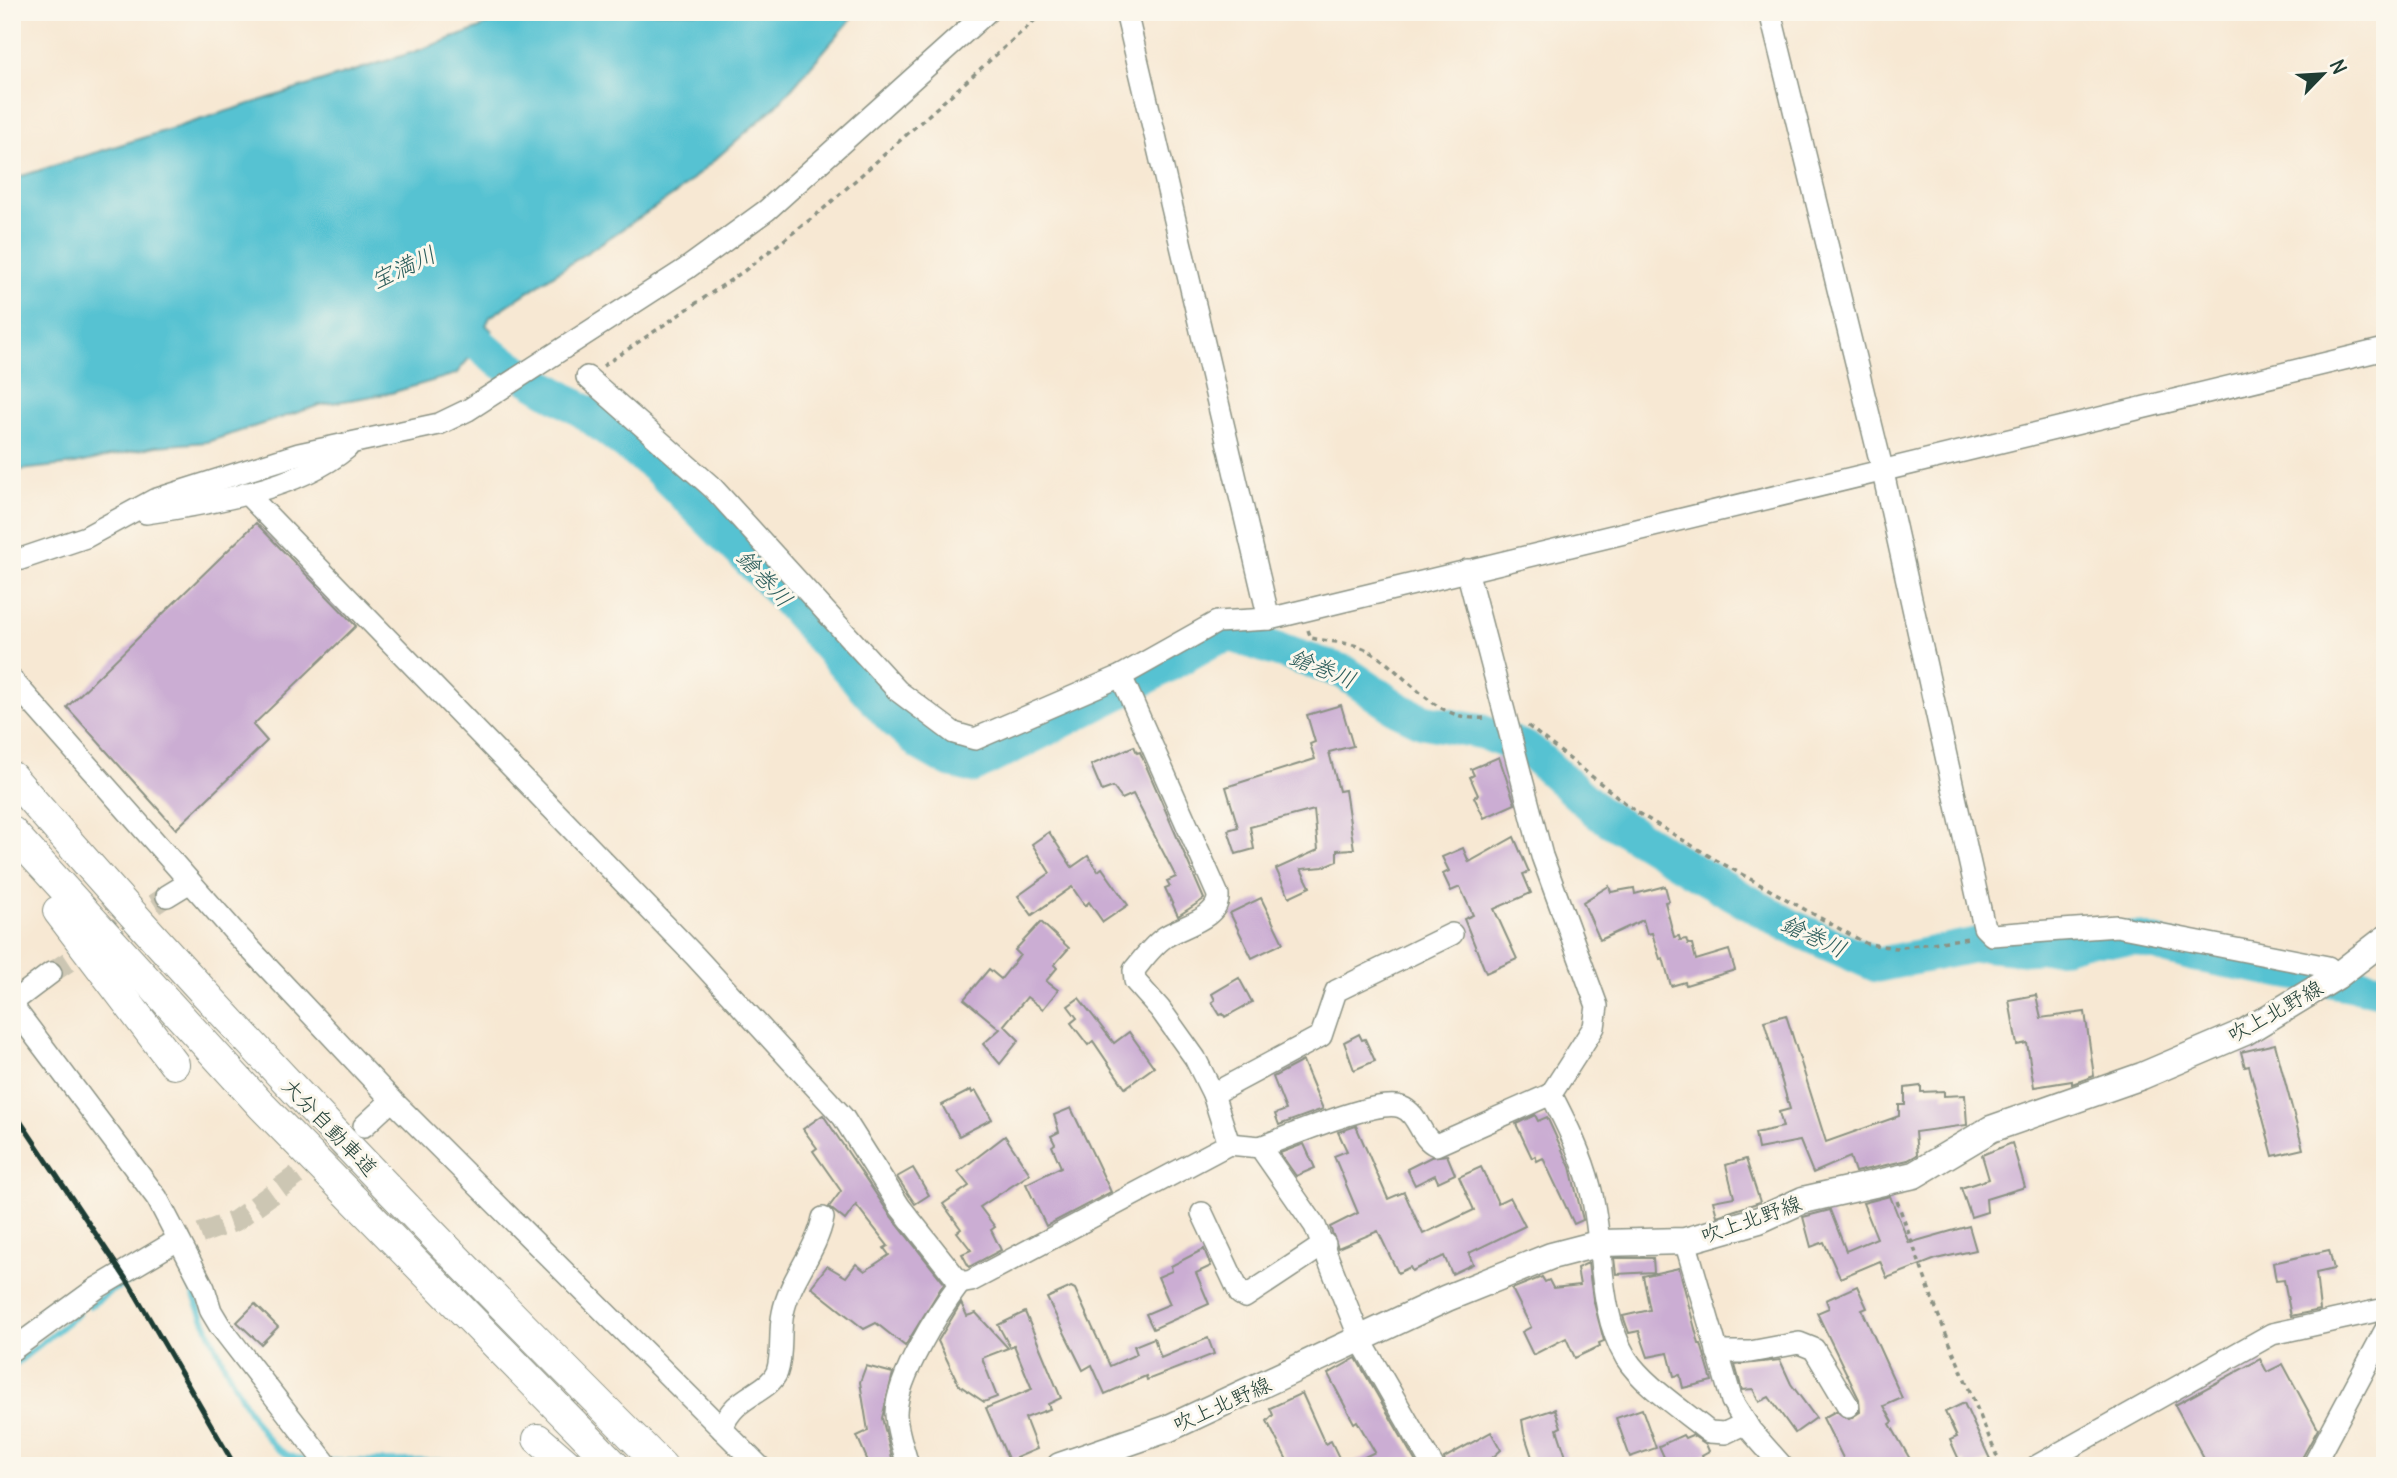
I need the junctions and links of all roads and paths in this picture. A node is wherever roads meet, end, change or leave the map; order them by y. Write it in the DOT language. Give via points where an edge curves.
graph roads {
  1 [pos="987,12"];
  2 [pos="1044,12"];
  3 [pos="1126,12"];
  4 [pos="1770,12"];
  5 [pos="2385,349"];
  6 [pos="587,377"];
  7 [pos="356,440"];
  8 [pos="1882,468"];
  9 [pos="246,493"];
  10 [pos="120,517"];
  11 [pos="12,562"];
  12 [pos="1467,570"];
  13 [pos="1304,611"];
  14 [pos="1269,620"];
  15 [pos="1121,676"];
  16 [pos="12,680"];
  17 [pos="1504,716"];
  18 [pos="12,777"];
  19 [pos="12,832"];
  20 [pos="12,850"];
  21 [pos="190,882"];
  22 [pos="167,896"];
  23 [pos="1452,934"];
  24 [pos="1992,935"];
  25 [pos="2385,939"];
  26 [pos="51,973"];
  27 [pos="2337,976"];
  28 [pos="174,1064"];
  29 [pos="1213,1094"];
  30 [pos="1551,1094"];
  31 [pos="392,1100"];
  32 [pos="364,1126"];
  33 [pos="1229,1144"];
  34 [pos="1260,1147"];
  35 [pos="1889,1180"];
  36 [pos="1202,1213"];
  37 [pos="823,1218"];
  38 [pos="1685,1241"];
  39 [pos="1601,1242"];
  40 [pos="171,1244"];
  41 [pos="1325,1244"];
  42 [pos="960,1283"];
  43 [pos="2385,1309"];
  44 [pos="2385,1331"];
  45 [pos="1361,1341"];
  46 [pos="12,1350"];
  47 [pos="1717,1352"];
  48 [pos="1848,1406"];
  49 [pos="1746,1423"];
  50 [pos="722,1429"];
  51 [pos="538,1439"];
  52 [pos="328,1466"];
  53 [pos="569,1466"];
  54 [pos="615,1466"];
  55 [pos="662,1466"];
  56 [pos="759,1466"];
  57 [pos="908,1466"];
  58 [pos="1060,1466"];
  59 [pos="1433,1466"];
  60 [pos="1782,1466"];
  61 [pos="2001,1466"];
  62 [pos="2037,1466"];
  63 [pos="2314,1466"];
  1 -- 7 [label="street" via="767,210 686,269 468,410 439,424"];
  2 -- 6 [label="path" via="811,218 744,271"];
  3 -- 14 [label="street"];
  4 -- 8 [label="street"];
  5 -- 8 [label="street"];
  6 -- 15 [label="street" via="713,488 898,691 954,733 975,739"];
  7 -- 9 [label="street" via="336,457"];
  7 -- 10 [label="street" via="208,482"];
  8 -- 12 [label="street"];
  8 -- 24 [label="street" via="1984,927"];
  9 -- 10 [label="street"];
  9 -- 42 [label="street" via="695,956 843,1117 900,1207"];
  10 -- 11 [label="street" via="86,537"];
  12 -- 13 [label="street"];
  12 -- 17 [label="street"];
  13 -- 14 [label="street"];
  13 -- 17 [label="path" via="1311,638 1366,649 1449,712 1479,718"];
  14 -- 15 [label="street" via="1217,622"];
  15 -- 29 [label="street" via="1219,902 1213,912 1163,939 1134,970 1135,981 1195,1058"];
  16 -- 21 [label="street"];
  17 -- 24 [label="path" via="1545,736 1577,768 1680,840 1867,944 1896,948"];
  17 -- 30 [label="street" via="1542,856 1597,1006 1594,1027"];
  18 -- 55 [label="highway, 大分自動車道" via="285,1080"];
  19 -- 54 [label="highway, 大分自動車道" via="261,1105"];
  20 -- 28 [label="highway"];
  21 -- 22 [label="street"];
  21 -- 31 [label="street"];
  23 -- 29 [label="street" via="1336,991 1321,1036"];
  24 -- 27 [label="street" via="2117,926 2328,967"];
  25 -- 27 [label="main road, 吹上北野線"];
  26 -- 52 [label="street" via="14,1001 17,1012 157,1198 220,1326"];
  27 -- 35 [label="main road, 吹上北野線" via="2245,1032 2142,1076 1991,1129 1914,1175"];
  29 -- 33 [label="street"];
  30 -- 34 [label="street" via="1436,1145 1427,1141 1413,1115 1400,1107 1378,1105"];
  30 -- 39 [label="street" via="1590,1186"];
  31 -- 32 [label="street"];
  31 -- 50 [label="street"];
  33 -- 34 [label="street"];
  33 -- 42 [label="street"];
  34 -- 41 [label="street"];
  35 -- 38 [label="main road, 吹上北野線" via="1803,1200 1759,1220"];
  35 -- 61 [label="path"];
  36 -- 41 [label="street" via="1245,1297"];
  37 -- 50 [label="street" via="813,1251 783,1311 778,1371 728,1411"];
  38 -- 39 [label="main road, 吹上北野線"];
  38 -- 47 [label="street"];
  39 -- 45 [label="main road, 吹上北野線" via="1552,1256 1447,1298"];
  39 -- 49 [label="street" via="1609,1316 1628,1361 1709,1432 1725,1433"];
  40 -- 46 [label="street" via="97,1288"];
  41 -- 45 [label="street"];
  42 -- 57 [label="street" via="939,1313 898,1396 896,1415"];
  43 -- 62 [label="street" via="2272,1334"];
  44 -- 63 [label="street"];
  45 -- 58 [label="main road, 吹上北野線" via="1167,1429"];
  45 -- 59 [label="street"];
  47 -- 48 [label="street" via="1750,1352 1798,1343 1814,1349"];
  47 -- 49 [label="street" via="1732,1401"];
  49 -- 60 [label="street"];
  50 -- 56 [label="street"];
  51 -- 53 [label="highway"];
}
